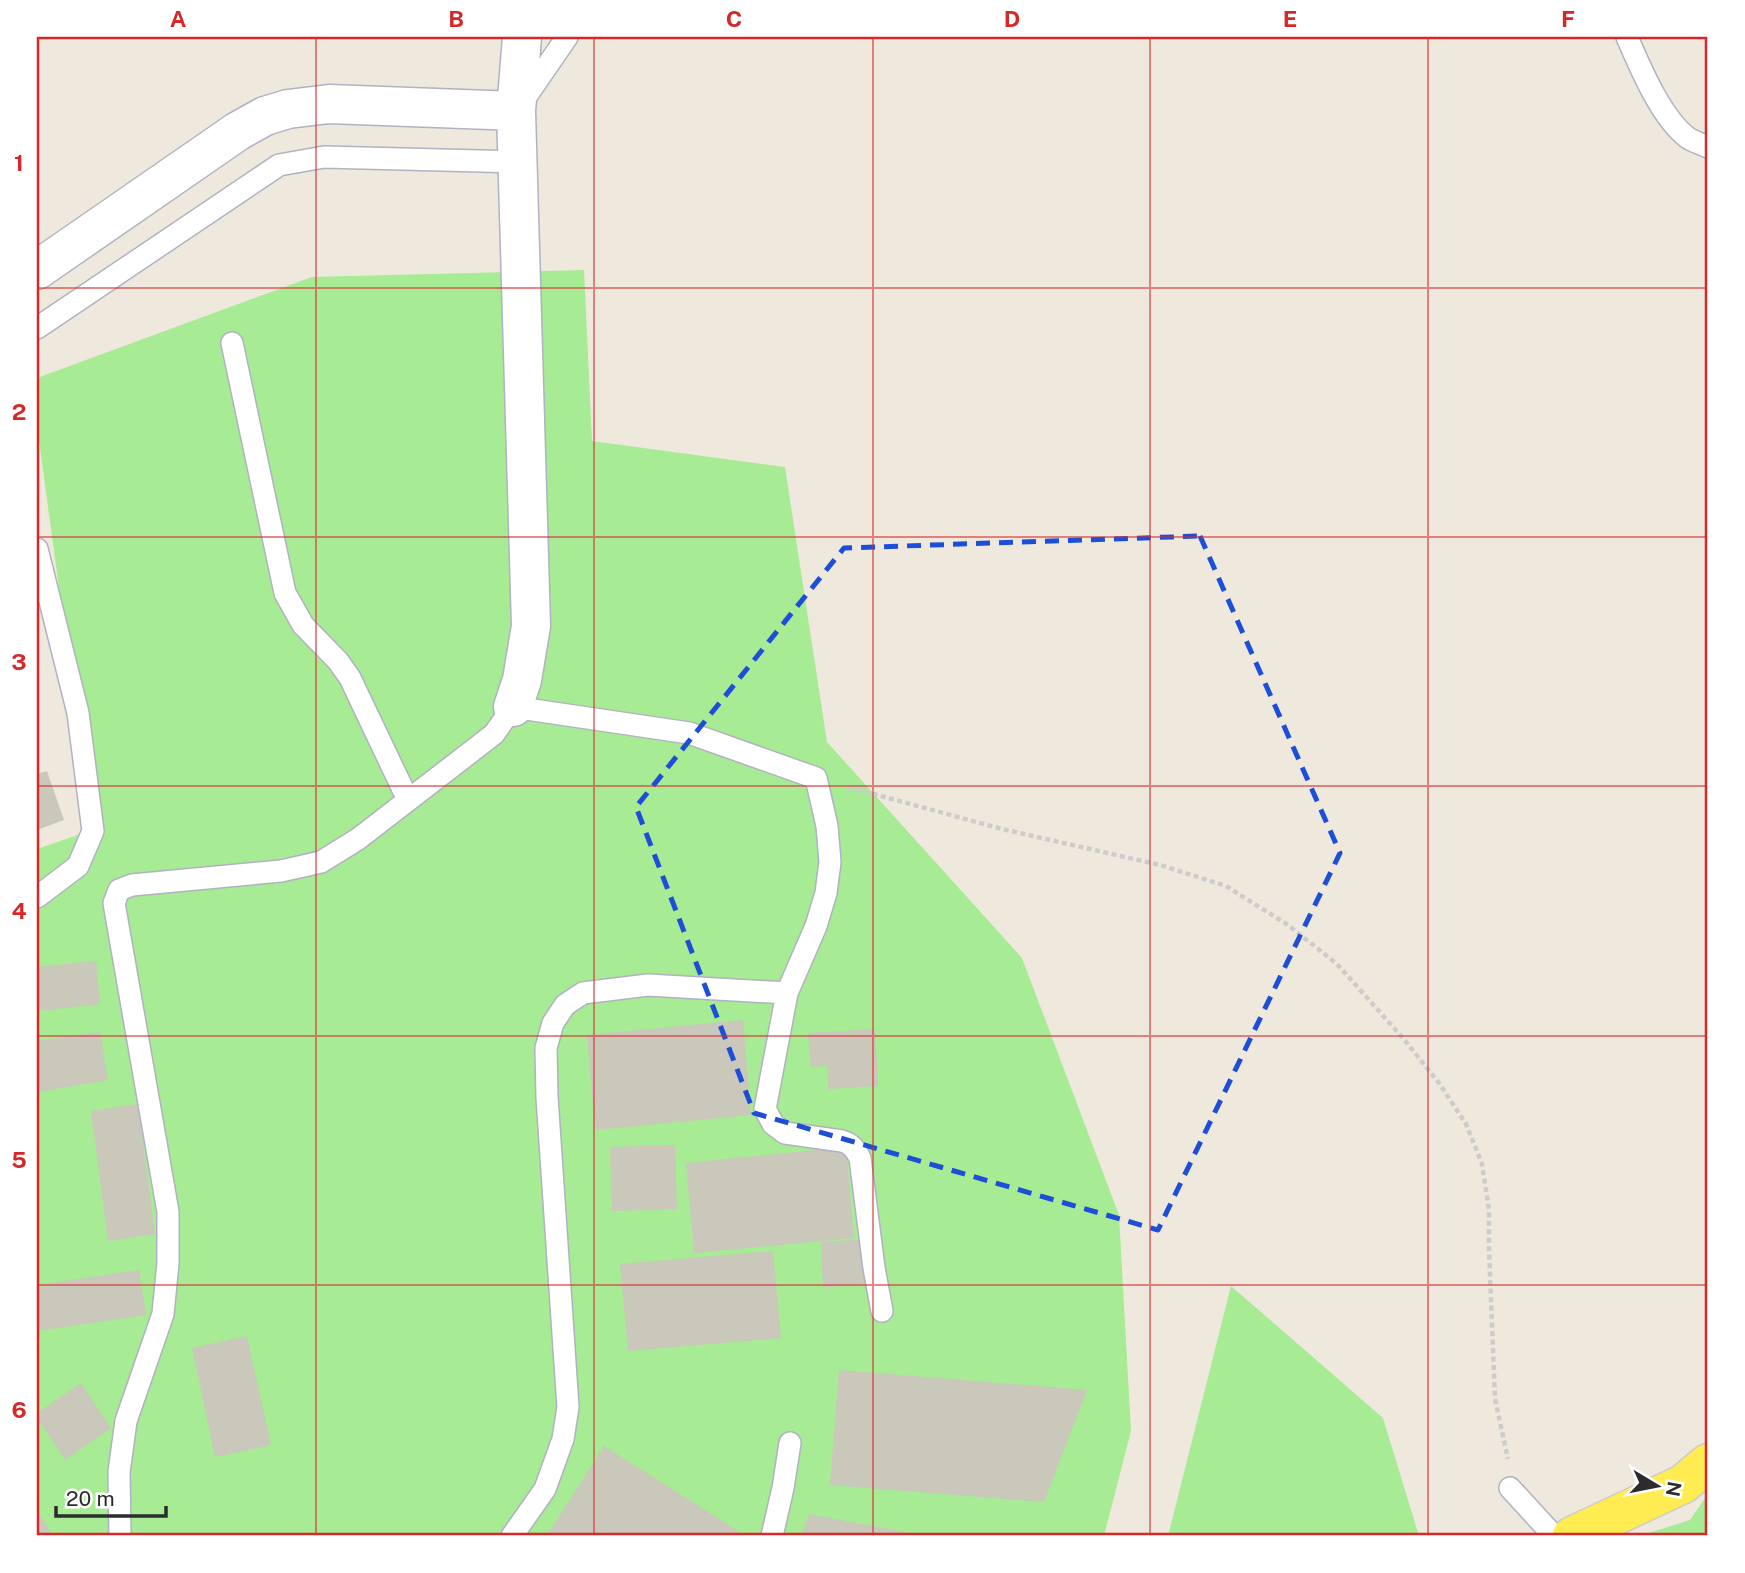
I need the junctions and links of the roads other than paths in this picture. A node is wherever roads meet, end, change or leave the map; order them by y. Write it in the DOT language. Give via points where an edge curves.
graph roads {
  1 [pos="523,37"];
  2 [pos="567,37"];
  3 [pos="1627,37"];
  4 [pos="516,111"];
  5 [pos="1708,147"];
  6 [pos="516,162"];
  7 [pos="37,271"];
  8 [pos="37,328"];
  9 [pos="232,343"];
  10 [pos="37,549"];
  11 [pos="513,707"];
  12 [pos="408,800"];
  13 [pos="37,897"];
  14 [pos="787,993"];
  15 [pos="881,1311"];
  16 [pos="790,1443"];
  17 [pos="1708,1463"];
  18 [pos="1510,1488"];
  19 [pos="120,1536"];
  20 [pos="512,1536"];
  21 [pos="772,1536"];
  22 [pos="1554,1536"];
  23 [pos="1572,1536"];
  1 -- 4 [label="street"];
  2 -- 4 [label="lane"];
  3 -- 5 [label="lane" via="1671,121 1688,138"];
  4 -- 6 [label="street"];
  4 -- 7 [label="street" via="328,104 265,116"];
  6 -- 8 [label="lane" via="324,157 279,165"];
  6 -- 11 [label="street" via="531,625"];
  9 -- 12 [label="lane" via="285,593 303,625 350,678"];
  10 -- 13 [label="lane" via="78,713 93,831 78,866"];
  11 -- 12 [label="lane" via="494,734"];
  11 -- 14 [label="lane" via="689,733 816,778 827,826 830,862 826,893"];
  12 -- 19 [label="lane" via="321,862 281,871 132,885 119,891 114,903 168,1212 163,1314 126,1421 119,1472"];
  14 -- 15 [label="lane" via="765,1109 785,1133 842,1141 855,1148"];
  14 -- 20 [label="lane" via="648,985 612,989 583,993 565,1005 553,1023 546,1048 547,1097 567,1420 545,1489"];
  16 -- 21 [label="lane"];
  17 -- 23 [label="main road" via="1683,1484"];
  18 -- 22 [label="lane"];
}
